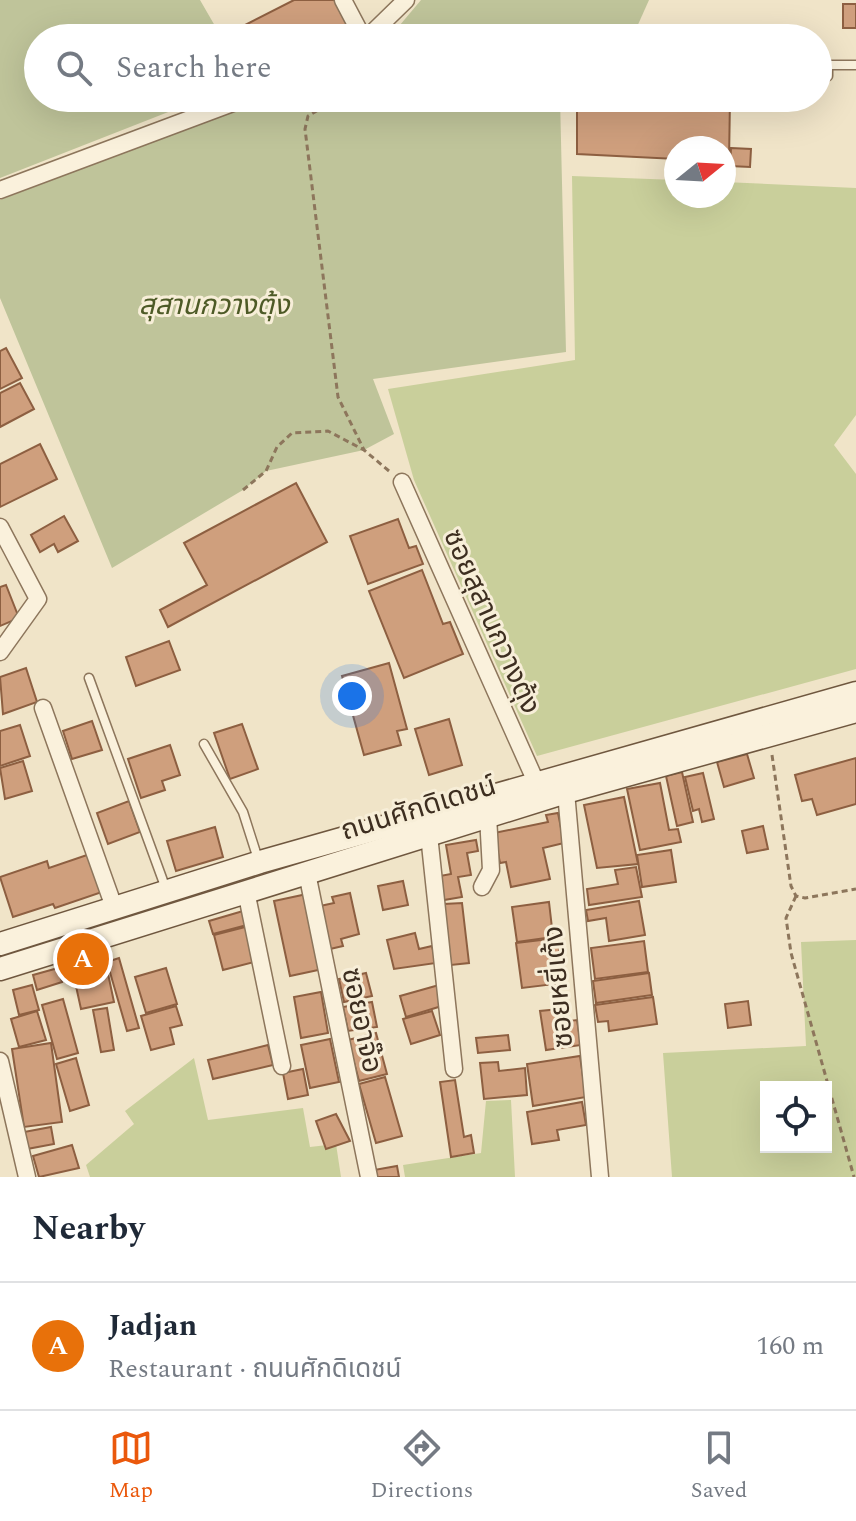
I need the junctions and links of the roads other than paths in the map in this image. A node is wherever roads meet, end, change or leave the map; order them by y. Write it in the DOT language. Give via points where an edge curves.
graph roads {
  1 [pos="343,0"];
  2 [pos="406,0"];
  3 [pos="357,24"];
  4 [pos="380,24"];
  5 [pos="832,65"];
  6 [pos="856,65"];
  7 [pos="209,112"];
  8 [pos="0,190"];
  9 [pos="402,482"];
  10 [pos="0,527"];
  11 [pos="0,652"];
  12 [pos="89,678"];
  13 [pos="856,693"];
  14 [pos="43,708"];
  15 [pos="856,711"];
  16 [pos="204,744"];
  17 [pos="645,761"];
  18 [pos="536,782"];
  19 [pos="566,792"];
  20 [pos="488,816"];
  21 [pos="429,835"];
  22 [pos="260,862"];
  23 [pos="307,873"];
  24 [pos="482,887"];
  25 [pos="166,890"];
  26 [pos="246,891"];
  27 [pos="114,907"];
  28 [pos="0,944"];
  29 [pos="0,969"];
  30 [pos="0,1061"];
  31 [pos="282,1066"];
  32 [pos="454,1069"];
  33 [pos="27,1177"];
  34 [pos="369,1177"];
  35 [pos="600,1177"];
  1 -- 3 [label="street"];
  2 -- 4 [label="street"];
  5 -- 6 [label="lane"];
  7 -- 8 [label="street"];
  9 -- 18 [label="street, ซอยสุสานกวางตุ้ง"];
  10 -- 11 [label="street" via="38,599"];
  12 -- 25 [label="lane"];
  13 -- 17 [label="main road, ถนนศักดิเดชน์"];
  14 -- 27 [label="street"];
  15 -- 17 [label="main road, ถนนศักดิเดชน์"];
  16 -- 22 [label="lane" via="243,812"];
  17 -- 18 [label="main road, ถนนศักดิเดชน์"];
  17 -- 19 [label="main road, ถนนศักดิเดชน์"];
  18 -- 22 [label="main road, ถนนศักดิเดชน์"];
  19 -- 20 [label="main road, ถนนศักดิเดชน์"];
  19 -- 35 [label="street, ซอยหยี่เต้ง"];
  20 -- 21 [label="main road, ถนนศักดิเดชน์"];
  20 -- 24 [label="street" via="491,870"];
  21 -- 23 [label="main road, ถนนศักดิเดชน์"];
  21 -- 32 [label="street"];
  22 -- 25 [label="main road, ถนนศักดิเดชน์"];
  23 -- 26 [label="main road, ถนนศักดิเดชน์"];
  23 -- 34 [label="street, ซอยอาจ๊อ"];
  25 -- 27 [label="main road, ถนนศักดิเดชน์"];
  26 -- 29 [label="main road, ถนนศักดิเดชน์"];
  26 -- 31 [label="street"];
  27 -- 28 [label="main road, ถนนศักดิเดชน์"];
  30 -- 33 [label="street"];
}
